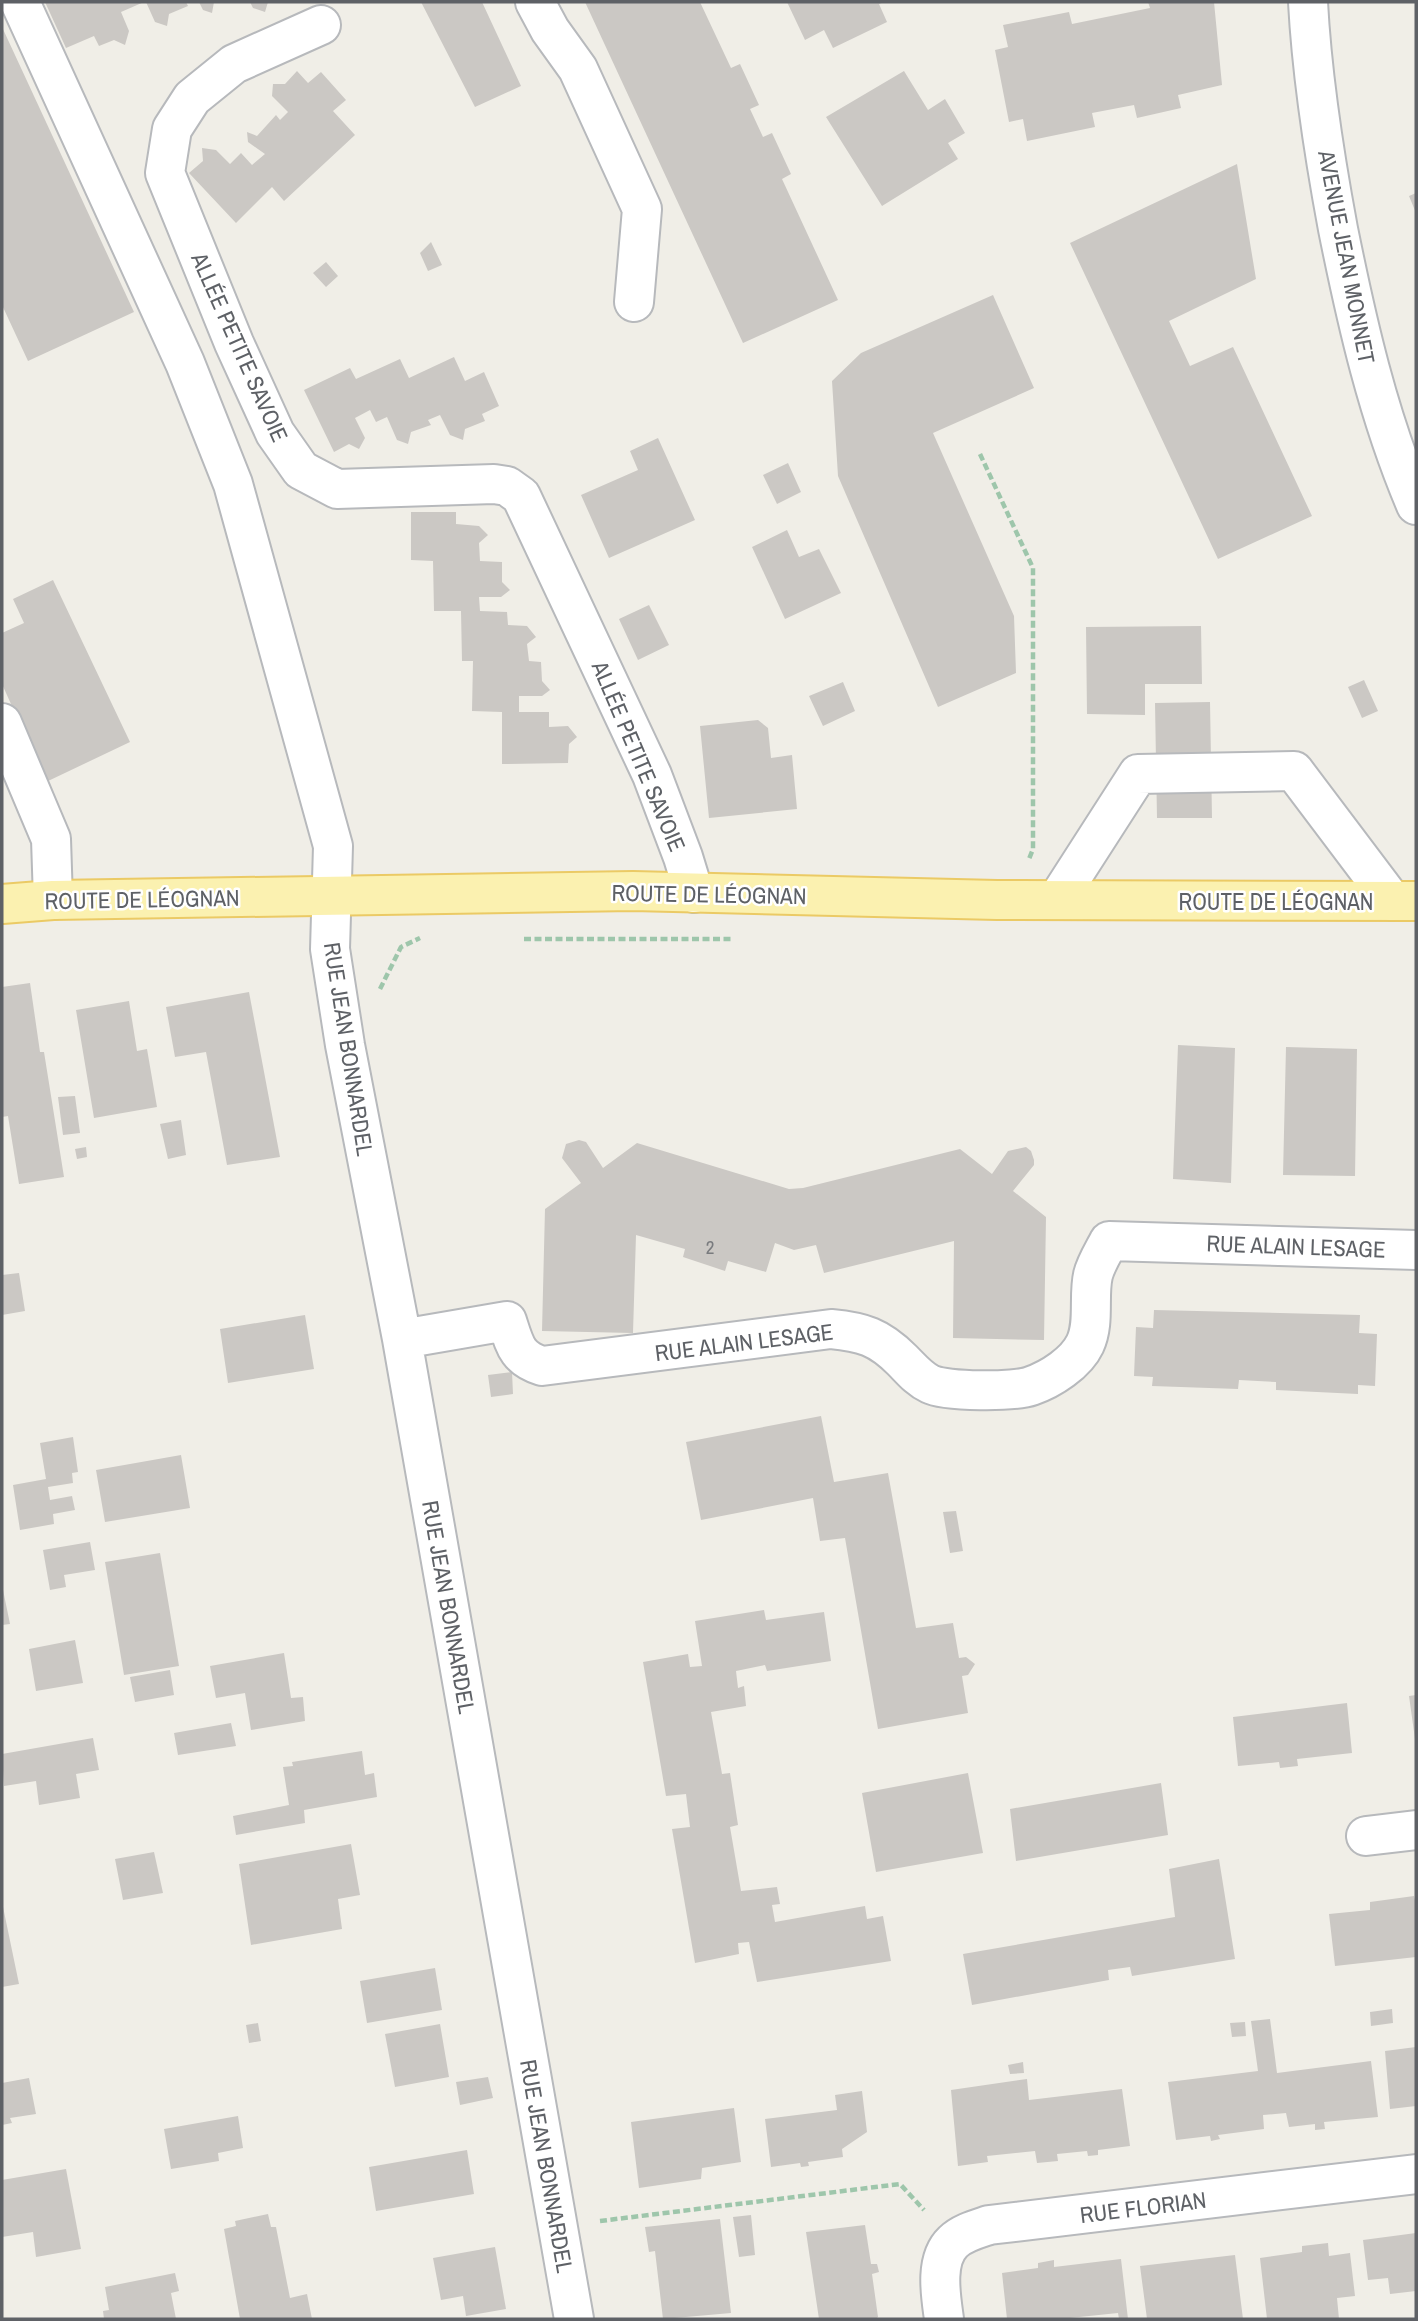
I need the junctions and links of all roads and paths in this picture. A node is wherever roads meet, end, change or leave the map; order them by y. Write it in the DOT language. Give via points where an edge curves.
graph roads {
  1 [pos="20,2"];
  2 [pos="535,2"];
  3 [pos="1308,2"];
  4 [pos="321,25"];
  5 [pos="634,302"];
  6 [pos="980,454"];
  7 [pos="1416,505"];
  8 [pos="2,723"];
  9 [pos="694,893"];
  10 [pos="330,896"];
  11 [pos="52,900"];
  12 [pos="1016,900"];
  13 [pos="1057,900"];
  14 [pos="1404,901"];
  15 [pos="2,904"];
  16 [pos="430,933"];
  17 [pos="512,939"];
  18 [pos="735,939"];
  19 [pos="345,1045"];
  20 [pos="1416,1250"];
  21 [pos="402,1339"];
  22 [pos="1416,1830"];
  23 [pos="1366,1836"];
  24 [pos="1416,2174"];
  25 [pos="558,2226"];
  26 [pos="952,2242"];
  27 [pos="574,2319"];
  28 [pos="944,2319"];
  1 -- 10 [label="street, RUE JEAN BONNARDEL" via="186,363 233,484 333,846"];
  2 -- 5 [label="street" via="578,69 642,209"];
  3 -- 7 [label="street, AVENUE JEAN MONNET" via="1330,185 1363,347"];
  4 -- 9 [label="street, ALLÉE PETITE SAVOIE" via="234,64 192,98 172,129 164,173 234,344 275,433 300,470 337,489 494,484 521,496 652,775"];
  6 -- 12 [label="path" via="1033,568 1033,849"];
  8 -- 11 [label="street" via="51,839"];
  9 -- 10 [label="main road, ROUTE DE LÉOGNAN"];
  9 -- 12 [label="main road, ROUTE DE LÉOGNAN"];
  10 -- 11 [label="main road, ROUTE DE LÉOGNAN"];
  10 -- 19 [label="street, RUE JEAN BONNARDEL" via="330,949"];
  11 -- 15 [label="main road, ROUTE DE LÉOGNAN"];
  12 -- 13 [label="main road, ROUTE DE LÉOGNAN"];
  13 -- 14 [label="main road, ROUTE DE LÉOGNAN"];
  13 -- 14 [label="street" via="1139,774 1294,771"];
  16 -- 19 [label="path" via="401,947 360,1031"];
  17 -- 18 [label="path"];
  19 -- 21 [label="street, RUE JEAN BONNARDEL"];
  20 -- 21 [label="street, RUE ALAIN LESAGE" via="1109,1241 1093,1274 1086,1342 1076,1358 1030,1387 932,1386 880,1341 860,1332 831,1329 542,1367 527,1361 515,1346 508,1321"];
  21 -- 25 [label="street, RUE JEAN BONNARDEL"];
  22 -- 23 [label="street"];
  24 -- 26 [label="street, RUE FLORIAN" via="989,2225"];
  25 -- 26 [label="path" via="900,2184"];
  25 -- 27 [label="street, RUE JEAN BONNARDEL"];
  26 -- 28 [label="street" via="941,2274"];
}
